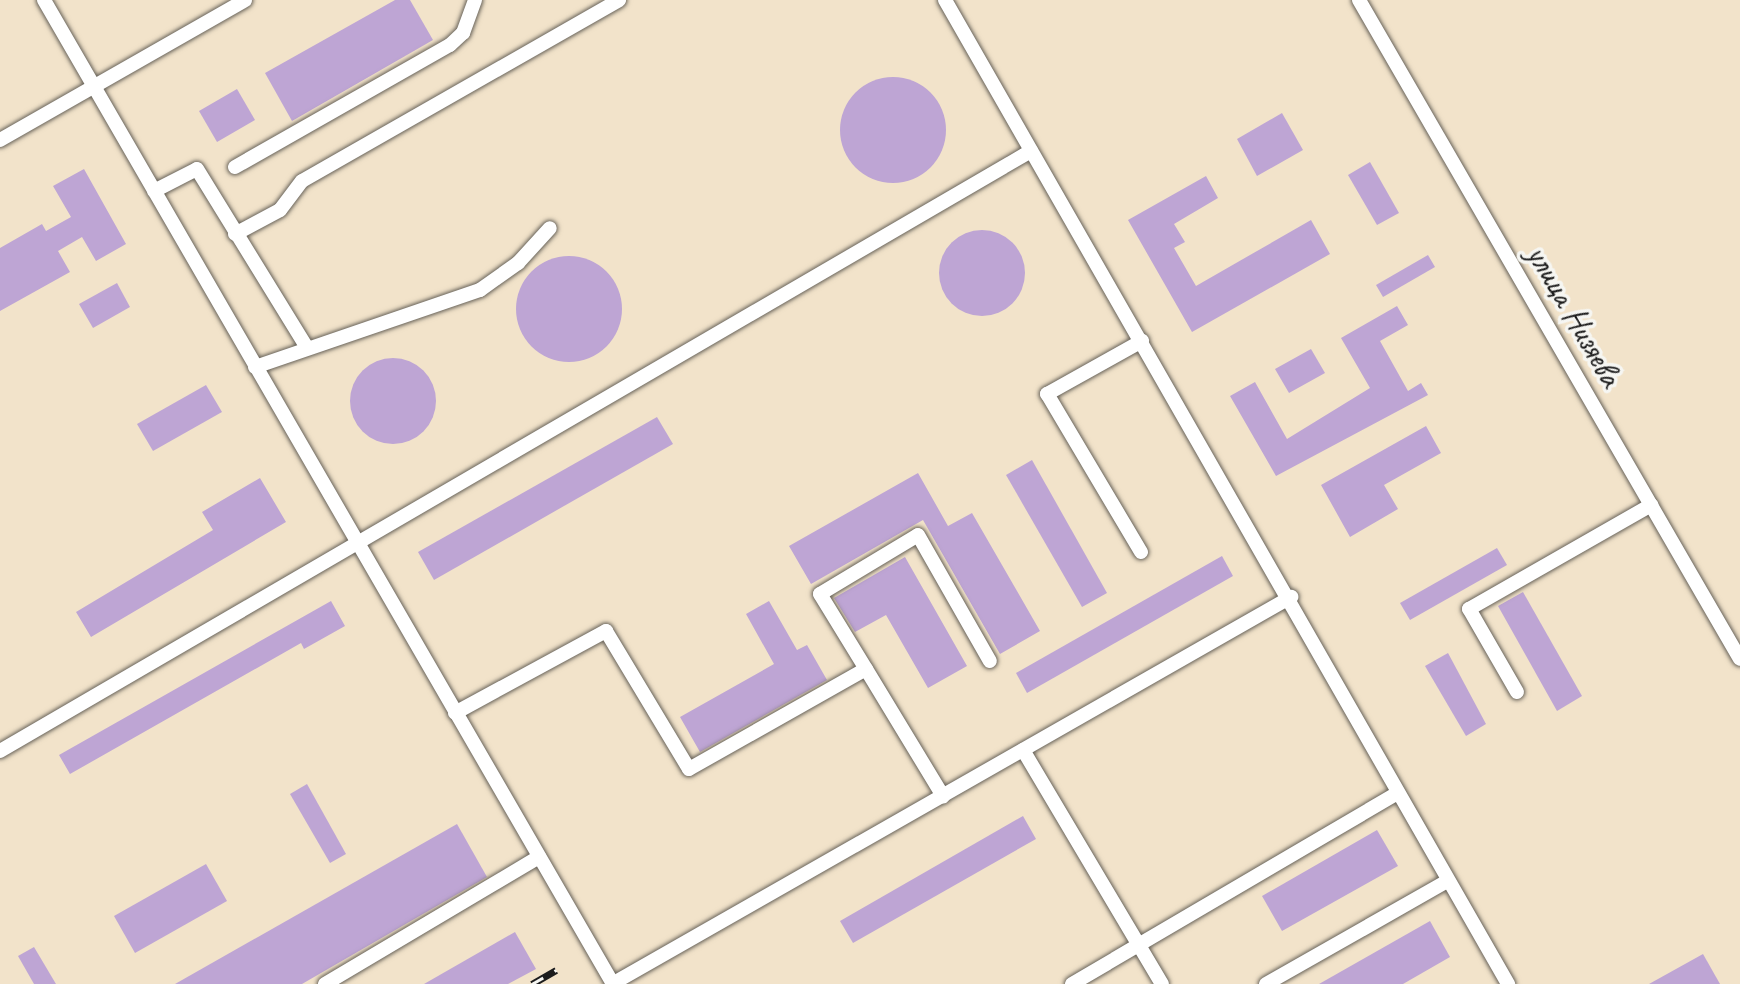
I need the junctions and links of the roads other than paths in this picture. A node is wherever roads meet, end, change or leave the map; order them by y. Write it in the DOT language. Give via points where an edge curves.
graph roads {
  1 [pos="44,0"];
  2 [pos="245,0"];
  3 [pos="475,0"];
  4 [pos="618,0"];
  5 [pos="945,0"];
  6 [pos="1359,0"];
  7 [pos="94,86"];
  8 [pos="0,140"];
  9 [pos="1031,151"];
  10 [pos="235,167"];
  11 [pos="154,191"];
  12 [pos="550,228"];
  13 [pos="235,234"];
  14 [pos="1142,341"];
  15 [pos="306,346"];
  16 [pos="255,367"];
  17 [pos="1651,505"];
  18 [pos="358,547"];
  19 [pos="1141,551"];
  20 [pos="1292,597"];
  21 [pos="1740,659"];
  22 [pos="990,661"];
  23 [pos="866,669"];
  24 [pos="1517,692"];
  25 [pos="455,713"];
  26 [pos="1023,750"];
  27 [pos="0,751"];
  28 [pos="1397,793"];
  29 [pos="943,796"];
  30 [pos="539,857"];
  31 [pos="1447,881"];
  32 [pos="1139,945"];
  33 [pos="325,984"];
  34 [pos="613,984"];
  35 [pos="1072,984"];
  36 [pos="1162,984"];
  37 [pos="1266,984"];
  38 [pos="1508,984"];
  1 -- 7 [label="street"];
  2 -- 7 [label="street"];
  3 -- 10 [label="street" via="463,33 450,45"];
  4 -- 13 [label="street" via="302,181 280,210"];
  5 -- 9 [label="street"];
  6 -- 17 [label="street, улица Низяева"];
  7 -- 8 [label="street"];
  7 -- 11 [label="street"];
  9 -- 14 [label="street"];
  9 -- 18 [label="street"];
  11 -- 13 [label="street" via="197,169"];
  11 -- 16 [label="street"];
  12 -- 15 [label="street" via="518,263 481,290"];
  13 -- 15 [label="street"];
  14 -- 19 [label="street" via="1047,394"];
  14 -- 20 [label="street"];
  15 -- 16 [label="street"];
  16 -- 18 [label="street"];
  17 -- 21 [label="street, улица Низяева"];
  17 -- 24 [label="street" via="1469,608"];
  18 -- 25 [label="street"];
  18 -- 27 [label="street"];
  20 -- 26 [label="street"];
  20 -- 28 [label="street"];
  22 -- 23 [label="street" via="918,535 820,593"];
  23 -- 25 [label="street" via="689,769 606,631"];
  23 -- 29 [label="street"];
  25 -- 30 [label="street"];
  26 -- 29 [label="street"];
  26 -- 32 [label="street"];
  28 -- 31 [label="street"];
  28 -- 32 [label="street"];
  29 -- 34 [label="street"];
  30 -- 33 [label="street"];
  30 -- 34 [label="street"];
  31 -- 37 [label="street"];
  31 -- 38 [label="street"];
  32 -- 35 [label="street"];
  32 -- 36 [label="street"];
}
